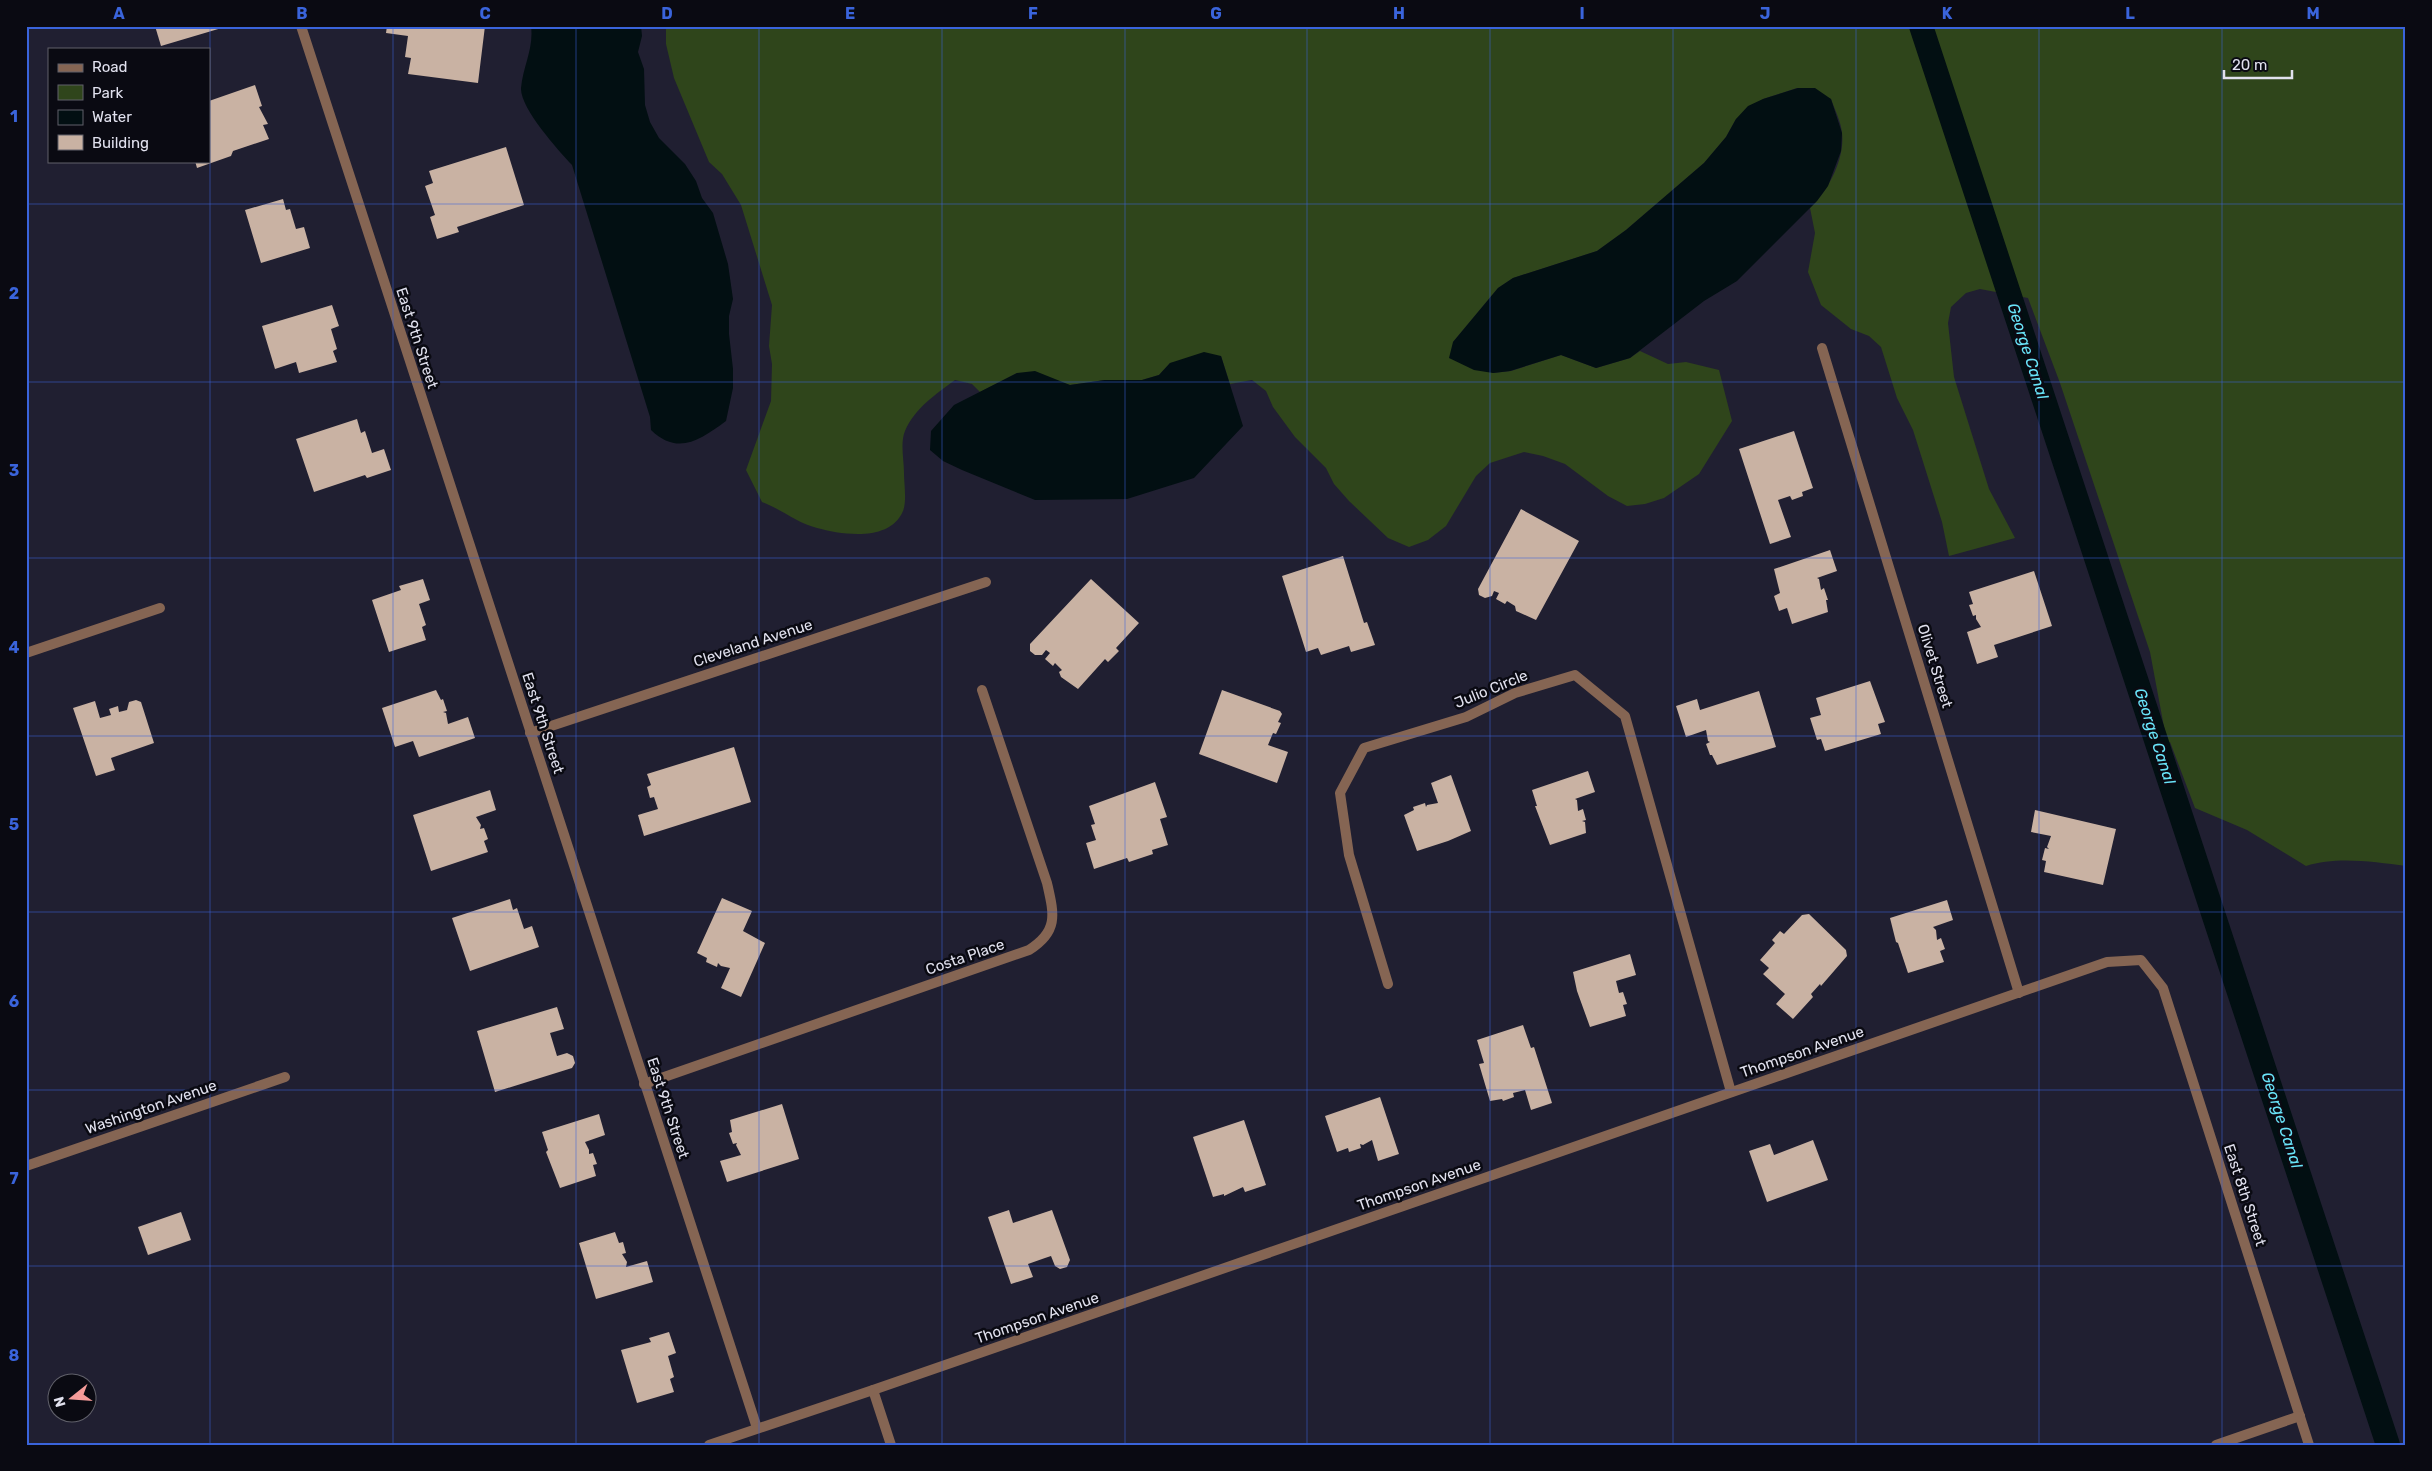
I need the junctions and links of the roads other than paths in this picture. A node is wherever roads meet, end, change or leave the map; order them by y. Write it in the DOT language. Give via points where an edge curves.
graph roads {
  1 [pos="301,26"];
  2 [pos="1822,348"];
  3 [pos="986,582"];
  4 [pos="160,608"];
  5 [pos="26,653"];
  6 [pos="982,690"];
  7 [pos="530,733"];
  8 [pos="2141,960"];
  9 [pos="1388,984"];
  10 [pos="2019,993"];
  11 [pos="285,1077"];
  12 [pos="644,1084"];
  13 [pos="1731,1092"];
  14 [pos="26,1166"];
  15 [pos="873,1390"];
  16 [pos="2300,1416"];
  17 [pos="757,1428"];
  18 [pos="709,1445"];
  19 [pos="891,1445"];
  20 [pos="2216,1445"];
  21 [pos="2309,1445"];
  1 -- 7 [label="street, East 9th Street"];
  2 -- 10 [label="street, Olivet Street"];
  3 -- 7 [label="street, Cleveland Avenue"];
  4 -- 5 [label="street"];
  6 -- 12 [label="street, Costa Place" via="1047,883 1054,912 1044,940 1029,950"];
  7 -- 12 [label="street, East 9th Street"];
  8 -- 10 [label="street, Thompson Avenue" via="2108,962"];
  8 -- 16 [label="street, East 8th Street" via="2163,988"];
  9 -- 13 [label="street, Julio Circle" via="1349,855 1340,793 1364,748 1466,717 1515,693 1575,675 1625,716"];
  10 -- 13 [label="street, Thompson Avenue"];
  11 -- 14 [label="street, Washington Avenue"];
  12 -- 17 [label="street, East 9th Street"];
  13 -- 15 [label="street, Thompson Avenue"];
  15 -- 17 [label="street, Thompson Avenue"];
  15 -- 19 [label="street"];
  16 -- 20 [label="street"];
  16 -- 21 [label="street, East 8th Street"];
  17 -- 18 [label="street, Thompson Avenue"];
}
